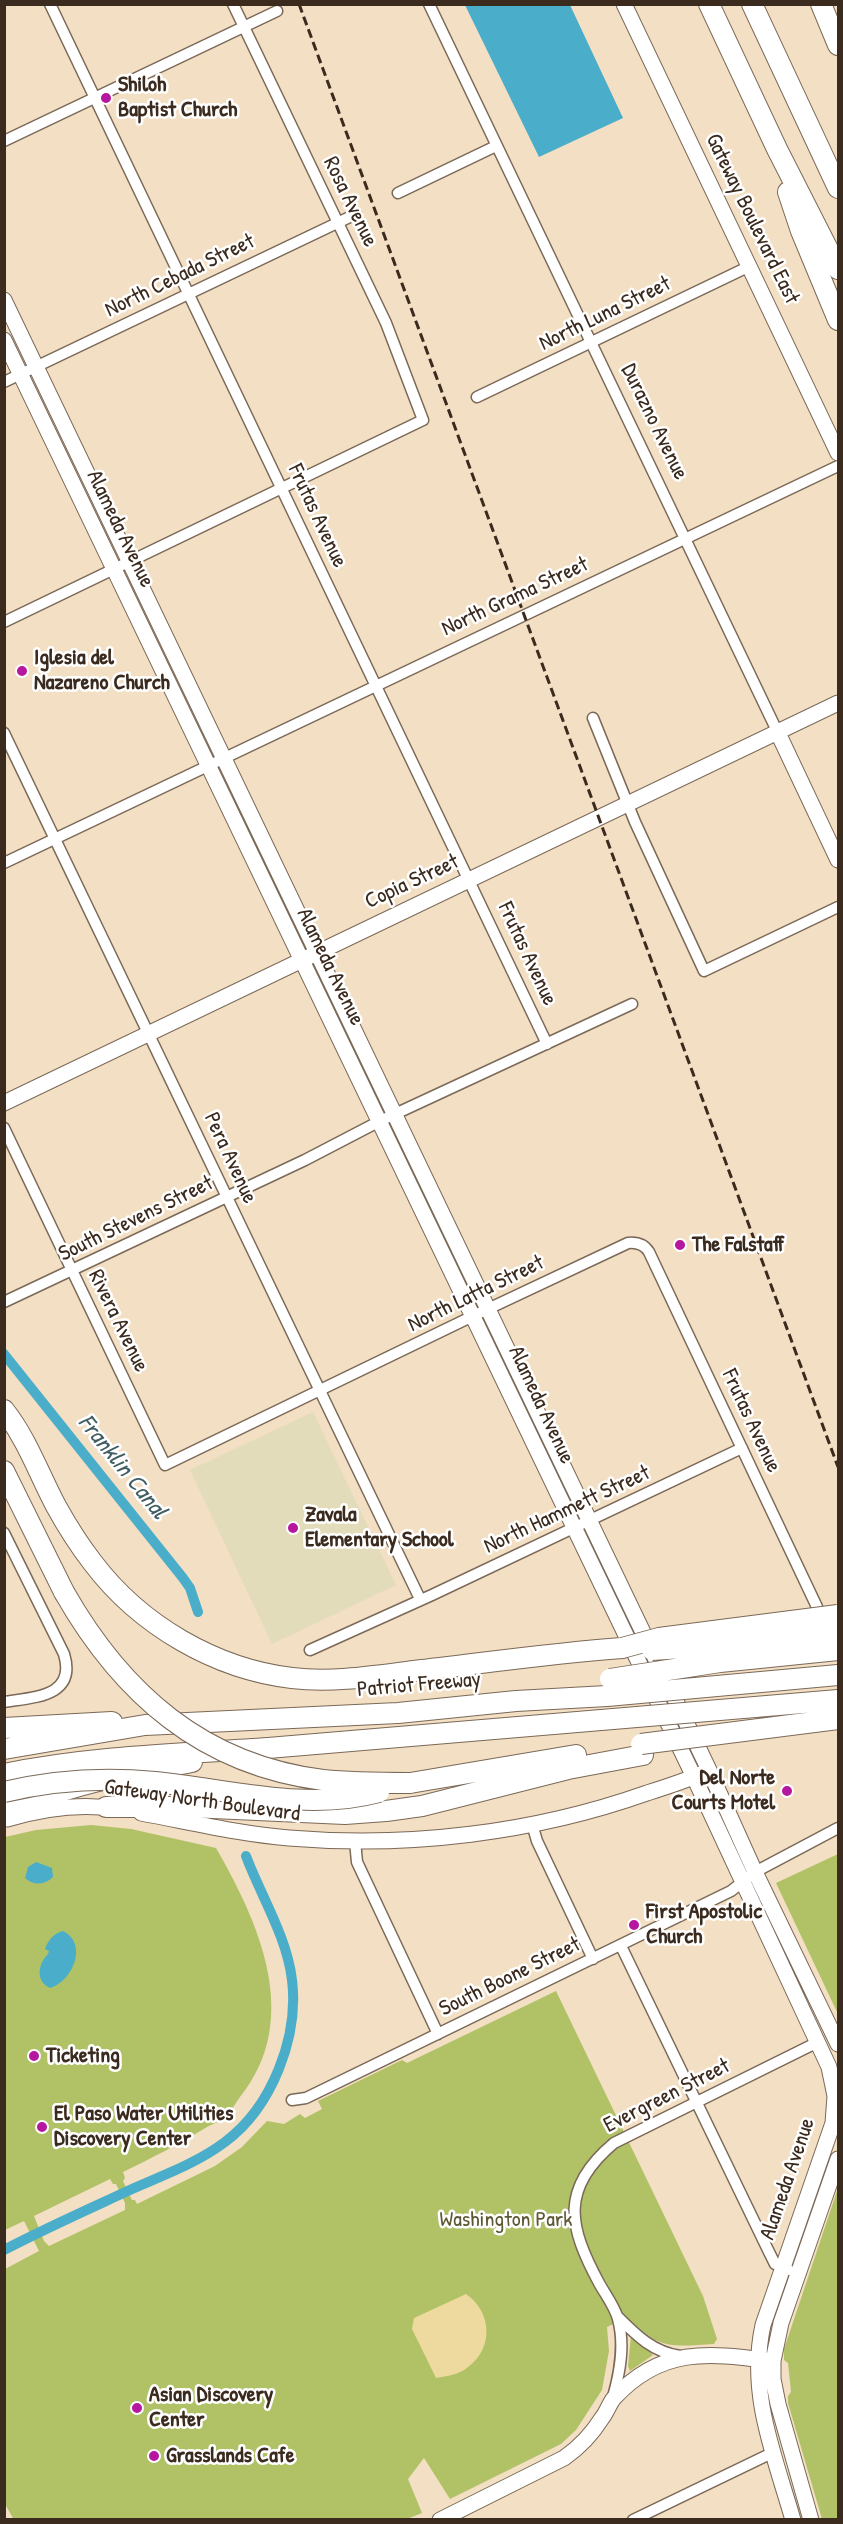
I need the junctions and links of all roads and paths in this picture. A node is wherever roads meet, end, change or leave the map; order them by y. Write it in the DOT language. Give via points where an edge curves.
graph roads {
  1 [pos="50,4"];
  2 [pos="233,4"];
  3 [pos="429,4"];
  4 [pos="624,4"];
  5 [pos="709,4"];
  6 [pos="752,4"];
  7 [pos="821,4"];
  8 [pos="826,4"];
  9 [pos="277,11"];
  10 [pos="243,27"];
  11 [pos="838,29"];
  12 [pos="838,45"];
  13 [pos="95,98"];
  14 [pos="4,141"];
  15 [pos="496,146"];
  16 [pos="777,149"];
  17 [pos="838,188"];
  18 [pos="398,193"];
  19 [pos="356,213"];
  20 [pos="338,222"];
  21 [pos="750,266"];
  22 [pos="838,269"];
  23 [pos="189,294"];
  24 [pos="4,300"];
  25 [pos="838,320"];
  26 [pos="4,340"];
  27 [pos="591,342"];
  28 [pos="36,366"];
  29 [pos="21,374"];
  30 [pos="4,382"];
  31 [pos="477,396"];
  32 [pos="838,453"];
  33 [pos="838,466"];
  34 [pos="283,489"];
  35 [pos="684,538"];
  36 [pos="130,562"];
  37 [pos="115,570"];
  38 [pos="4,622"];
  39 [pos="376,685"];
  40 [pos="838,703"];
  41 [pos="593,718"];
  42 [pos="4,733"];
  43 [pos="778,733"];
  44 [pos="224,758"];
  45 [pos="209,765"];
  46 [pos="628,804"];
  47 [pos="55,839"];
  48 [pos="838,860"];
  49 [pos="4,863"];
  50 [pos="470,880"];
  51 [pos="838,907"];
  52 [pos="316,953"];
  53 [pos="302,960"];
  54 [pos="632,1004"];
  55 [pos="149,1034"];
  56 [pos="547,1044"];
  57 [pos="4,1103"];
  58 [pos="387,1118"];
  59 [pos="4,1128"];
  60 [pos="227,1197"];
  61 [pos="649,1252"];
  62 [pos="72,1271"];
  63 [pos="4,1302"];
  64 [pos="480,1313"];
  65 [pos="320,1391"];
  66 [pos="4,1410"];
  67 [pos="742,1448"];
  68 [pos="165,1466"];
  69 [pos="4,1471"];
  70 [pos="581,1524"];
  71 [pos="6,1538"];
  72 [pos="420,1599"];
  73 [pos="817,1607"];
  74 [pos="838,1615"];
  75 [pos="838,1633"];
  76 [pos="622,1648"];
  77 [pos="310,1650"];
  78 [pos="838,1650"];
  79 [pos="838,1675"];
  80 [pos="608,1688"];
  81 [pos="838,1700"];
  82 [pos="4,1702"];
  83 [pos="838,1719"];
  84 [pos="145,1725"];
  85 [pos="4,1728"];
  86 [pos="838,1730"];
  87 [pos="266,1748"];
  88 [pos="4,1749"];
  89 [pos="642,1750"];
  90 [pos="709,1770"];
  91 [pos="4,1774"];
  92 [pos="694,1777"];
  93 [pos="410,1783"];
  94 [pos="4,1792"];
  95 [pos="106,1808"];
  96 [pos="4,1814"];
  97 [pos="4,1820"];
  98 [pos="532,1824"];
  99 [pos="838,1828"];
  100 [pos="355,1840"];
  101 [pos="756,1872"];
  102 [pos="743,1883"];
  103 [pos="621,1946"];
  104 [pos="593,1959"];
  105 [pos="438,2034"];
  106 [pos="818,2042"];
  107 [pos="838,2044"];
  108 [pos="292,2100"];
  109 [pos="696,2102"];
  110 [pos="838,2159"];
  111 [pos="782,2267"];
  112 [pos="798,2273"];
  113 [pos="618,2317"];
  114 [pos="684,2356"];
  115 [pos="757,2359"];
  116 [pos="773,2361"];
  117 [pos="612,2400"];
  118 [pos="774,2452"];
  119 [pos="440,2520"];
  120 [pos="633,2520"];
  121 [pos="793,2520"];
  122 [pos="811,2520"];
  1 -- 13 [label="street, Frutas Avenue"];
  2 -- 10 [label="street, Rosa Avenue"];
  3 -- 15 [label="street, Durazno Avenue"];
  4 -- 21 [label="main road, Gateway Boulevard East"];
  5 -- 16 [label="highway"];
  6 -- 17 [label="highway"];
  7 -- 12 [label="highway"];
  8 -- 11 [label="main road"];
  9 -- 10 [label="street"];
  10 -- 13 [label="street"];
  10 -- 20 [label="street, Rosa Avenue"];
  13 -- 14 [label="street"];
  13 -- 23 [label="street, Frutas Avenue"];
  15 -- 18 [label="street"];
  15 -- 27 [label="street, Durazno Avenue"];
  16 -- 22 [label="highway"];
  16 -- 25 [label="highway" via="801,231"];
  19 -- 20 [label="street, North Cebada Street"];
  20 -- 23 [label="street, North Cebada Street"];
  20 -- 34 [label="street, Rosa Avenue" via="386,324 423,420"];
  21 -- 27 [label="street, North Luna Street"];
  21 -- 32 [label="main road, Gateway Boulevard East"];
  23 -- 28 [label="street, North Cebada Street"];
  23 -- 34 [label="street, Frutas Avenue"];
  24 -- 28 [label="main road, Alameda Avenue"];
  26 -- 29 [label="main road, Alameda Avenue"];
  27 -- 31 [label="street, North Luna Street"];
  27 -- 35 [label="street, Durazno Avenue"];
  28 -- 29 [label="street, North Cebada Street"];
  28 -- 36 [label="main road, Alameda Avenue"];
  29 -- 30 [label="street, North Cebada Street"];
  29 -- 37 [label="main road, Alameda Avenue"];
  33 -- 35 [label="street, North Grama Street"];
  34 -- 36 [label="street"];
  34 -- 39 [label="street, Frutas Avenue"];
  35 -- 39 [label="street, North Grama Street"];
  35 -- 43 [label="street, Durazno Avenue"];
  36 -- 37 [label="street"];
  36 -- 44 [label="main road, Alameda Avenue"];
  37 -- 38 [label="street"];
  37 -- 45 [label="main road, Alameda Avenue"];
  39 -- 44 [label="street, North Grama Street"];
  39 -- 50 [label="street, Frutas Avenue"];
  40 -- 43 [label="main road, Copia Street"];
  41 -- 46 [label="street"];
  42 -- 47 [label="street, Pera Avenue"];
  43 -- 46 [label="main road, Copia Street"];
  43 -- 48 [label="main road, Durazno Avenue"];
  44 -- 45 [label="street, North Grama Street"];
  44 -- 52 [label="main road, Alameda Avenue"];
  45 -- 47 [label="street, North Grama Street"];
  45 -- 53 [label="main road, Alameda Avenue"];
  46 -- 50 [label="main road, Copia Street"];
  46 -- 51 [label="street" via="704,971"];
  47 -- 49 [label="street, North Grama Street"];
  47 -- 55 [label="street, Pera Avenue"];
  50 -- 52 [label="main road, Copia Street"];
  50 -- 56 [label="street, Frutas Avenue"];
  52 -- 53 [label="main road, Copia Street"];
  52 -- 58 [label="main road, Alameda Avenue"];
  53 -- 55 [label="main road, Copia Street"];
  53 -- 58 [label="main road, Alameda Avenue"];
  54 -- 56 [label="street, South Stevens Street"];
  55 -- 57 [label="main road, Copia Street"];
  55 -- 60 [label="street, Pera Avenue"];
  56 -- 58 [label="street, South Stevens Street"];
  58 -- 60 [label="street, South Stevens Street"];
  58 -- 64 [label="main road, Alameda Avenue"];
  59 -- 62 [label="street, Rivera Avenue"];
  60 -- 62 [label="street, South Stevens Street"];
  60 -- 65 [label="street, Pera Avenue"];
  61 -- 64 [label="street, North Latta Street" via="637,1243 628,1243"];
  61 -- 67 [label="street, Frutas Avenue"];
  62 -- 63 [label="street, South Stevens Street"];
  62 -- 68 [label="street, Rivera Avenue"];
  64 -- 65 [label="street, North Latta Street"];
  64 -- 70 [label="main road, Alameda Avenue"];
  65 -- 68 [label="street, North Latta Street"];
  65 -- 72 [label="street, Pera Avenue"];
  66 -- 76 [label="highway" via="33,1456 73,1535 114,1588 160,1626 214,1657 243,1668 310,1679 371,1676"];
  67 -- 70 [label="street, North Hammett Street"];
  67 -- 73 [label="street, Frutas Avenue"];
  69 -- 93 [label="highway, bridge" via="64,1592 96,1644 161,1713 211,1744 276,1770 322,1780"];
  70 -- 72 [label="street, North Hammett Street"];
  70 -- 90 [label="main road, Alameda Avenue"];
  70 -- 92 [label="main road, Alameda Avenue"];
  71 -- 82 [label="street" via="64,1654 67,1673 51,1693"];
  72 -- 77 [label="street, North Hammett Street"];
  74 -- 76 [label="highway, bridge" via="659,1638"];
  75 -- 76 [label="highway, bridge" via="662,1650"];
  78 -- 80 [label="highway, bridge" via="720,1662"];
  79 -- 80 [label="highway, bridge"];
  80 -- 84 [label="highway, Patriot Freeway" via="398,1713"];
  81 -- 87 [label="highway, bridge"];
  83 -- 89 [label="highway, bridge"];
  84 -- 85 [label="highway" via="105,1722"];
  84 -- 88 [label="highway, Patriot Freeway"];
  86 -- 89 [label="highway"];
  87 -- 91 [label="highway" via="134,1756"];
  87 -- 96 [label="highway" via="113,1778"];
  89 -- 93 [label="highway"];
  89 -- 95 [label="highway" via="422,1806 386,1811 345,1814 191,1807"];
  90 -- 92 [label="main road, Gateway North Boulevard"];
  90 -- 101 [label="main road, Alameda Avenue"];
  92 -- 98 [label="main road, Gateway North Boulevard" via="624,1801"];
  92 -- 102 [label="main road, Alameda Avenue"];
  93 -- 94 [label="highway, bridge" via="372,1794 327,1799 285,1799 126,1780 80,1779"];
  95 -- 97 [label="main road, Gateway North Boulevard" via="55,1810"];
  95 -- 100 [label="main road, Gateway North Boulevard" via="249,1834"];
  98 -- 100 [label="main road, Gateway North Boulevard" via="468,1834"];
  98 -- 104 [label="street"];
  99 -- 101 [label="street, South Boone Street"];
  100 -- 105 [label="street" via="357,1862"];
  101 -- 102 [label="street, South Boone Street"];
  101 -- 107 [label="main road, Alameda Avenue"];
  102 -- 103 [label="street, South Boone Street"];
  102 -- 106 [label="main road, Alameda Avenue"];
  103 -- 104 [label="street, South Boone Street"];
  103 -- 109 [label="street"];
  104 -- 105 [label="street, South Boone Street"];
  105 -- 108 [label="street, South Boone Street" via="306,2098"];
  106 -- 109 [label="street, Evergreen Street"];
  106 -- 111 [label="main road, Alameda Avenue" via="834,2087 834,2115"];
  109 -- 111 [label="street" via="775,2264"];
  109 -- 113 [label="street, Evergreen Street" via="614,2143 592,2164 579,2191 574,2225 580,2245"];
  110 -- 112 [label="main road, Alameda Avenue"];
  111 -- 112 [label="street"];
  111 -- 115 [label="main road, Alameda Avenue" via="762,2325"];
  112 -- 116 [label="main road, Alameda Avenue"];
  113 -- 114 [label="street, Evergreen Street" via="662,2353"];
  113 -- 117 [label="street, Evergreen Street" via="621,2359"];
  114 -- 115 [label="main road"];
  114 -- 117 [label="main road" via="649,2370"];
  115 -- 116 [label="main road"];
  115 -- 118 [label="main road, Alameda Avenue" via="758,2389"];
  116 -- 122 [label="main road, Alameda Avenue" via="778,2404"];
  117 -- 119 [label="main road" via="589,2436 564,2458"];
  118 -- 120 [label="street"];
  118 -- 121 [label="main road, Alameda Avenue"];
}
